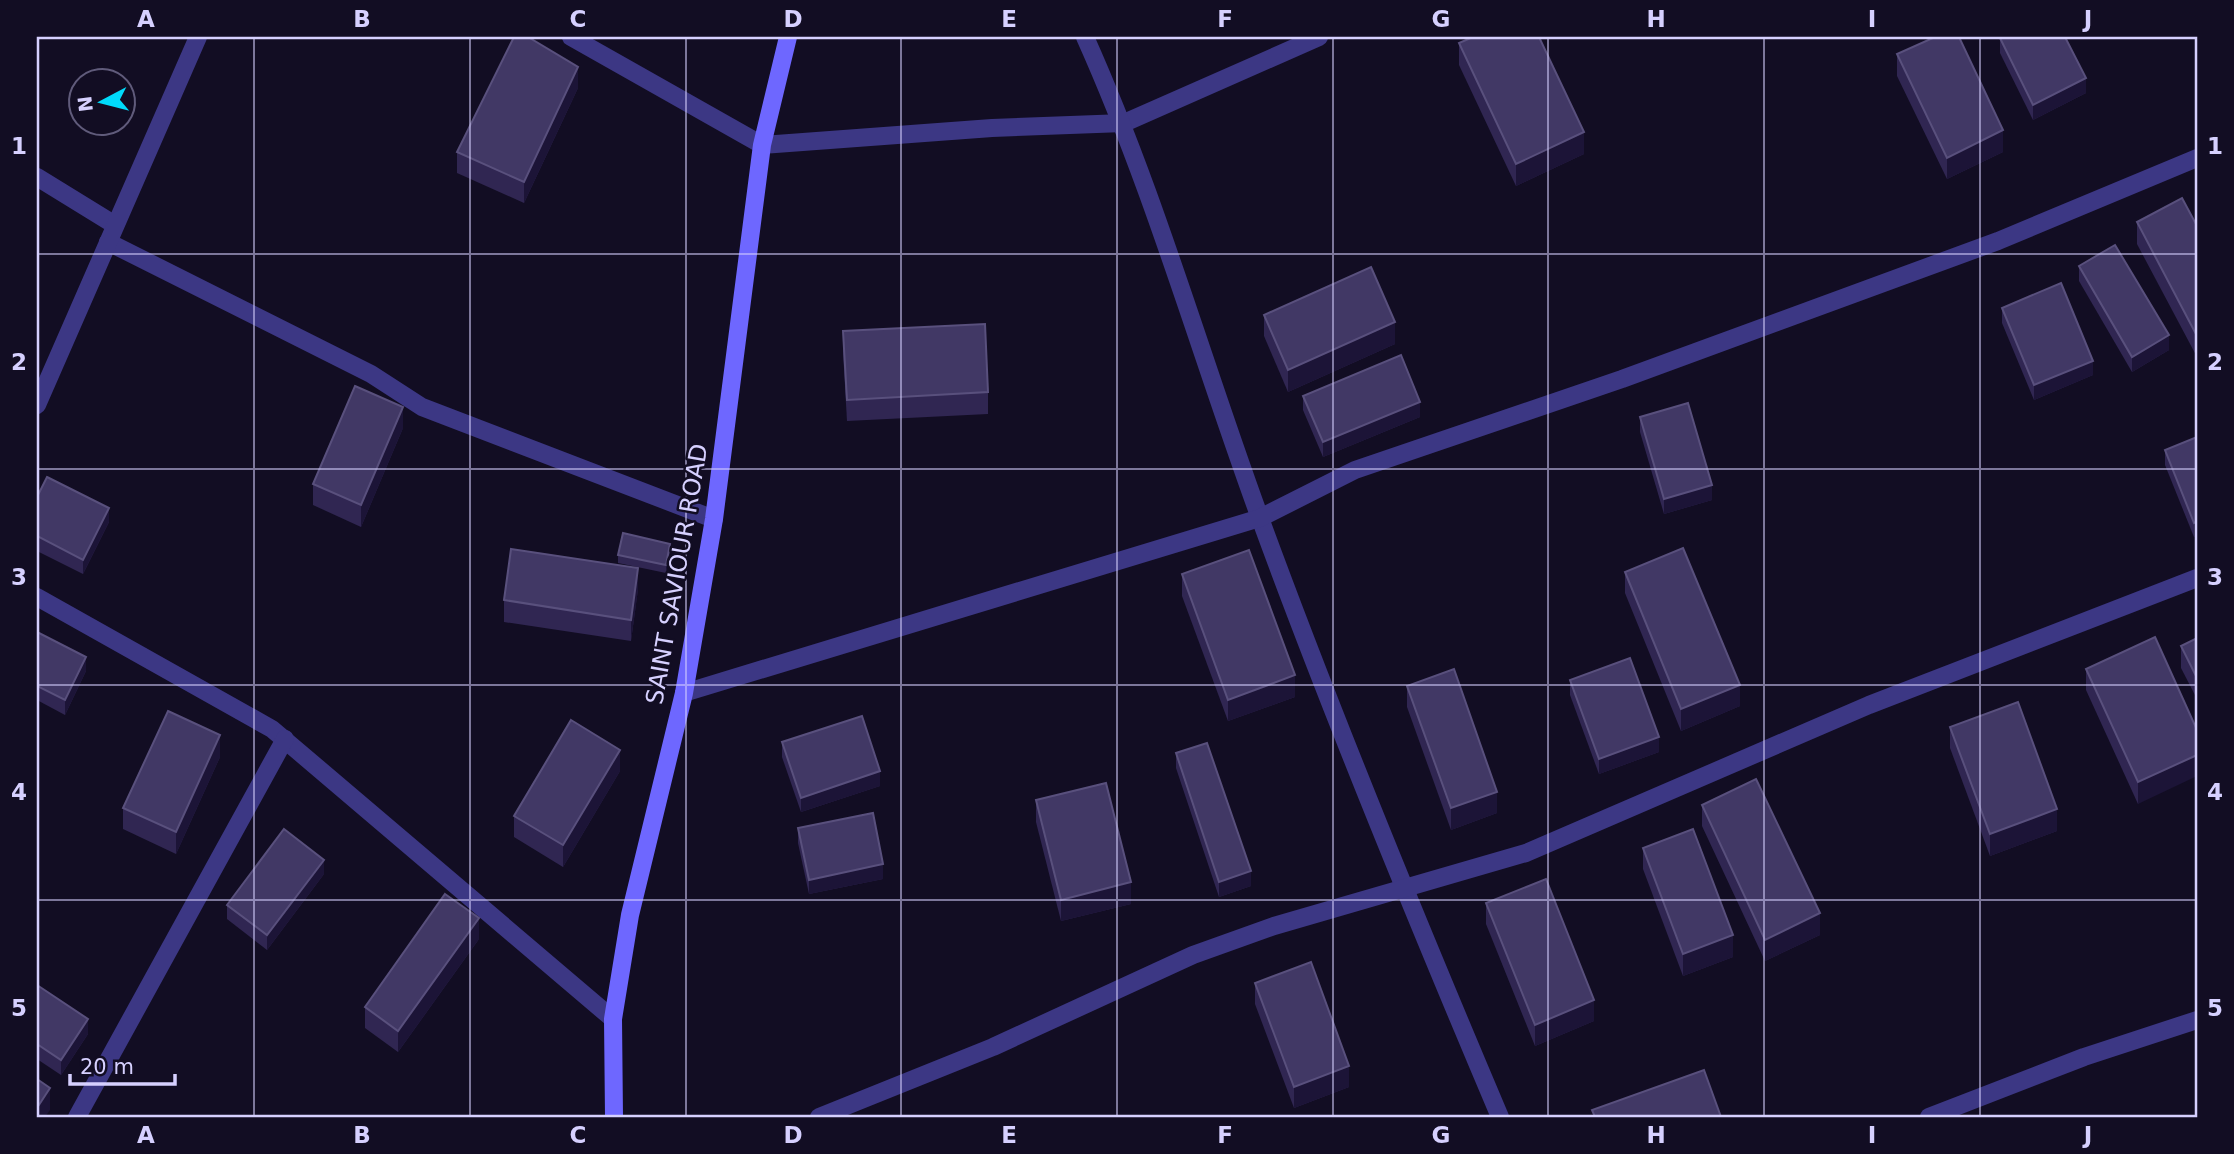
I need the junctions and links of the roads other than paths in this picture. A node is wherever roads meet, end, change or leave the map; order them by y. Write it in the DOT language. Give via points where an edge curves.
graph roads {
  1 [pos="198,37"];
  2 [pos="571,37"];
  3 [pos="788,37"];
  4 [pos="1086,37"];
  5 [pos="1319,37"];
  6 [pos="1124,123"];
  7 [pos="762,145"];
  8 [pos="2197,158"];
  9 [pos="37,177"];
  10 [pos="112,234"];
  11 [pos="37,405"];
  12 [pos="1260,518"];
  13 [pos="714,519"];
  14 [pos="2197,578"];
  15 [pos="37,597"];
  16 [pos="684,693"];
  17 [pos="285,739"];
  18 [pos="1404,891"];
  19 [pos="612,1019"];
  20 [pos="2197,1020"];
  21 [pos="77,1117"];
  22 [pos="614,1117"];
  23 [pos="818,1117"];
  24 [pos="1500,1117"];
  25 [pos="1929,1117"];
  1 -- 10 [label="street"];
  2 -- 7 [label="street"];
  3 -- 7 [label="street, SAINT SAVIOUR ROAD"];
  4 -- 6 [label="street"];
  5 -- 6 [label="street"];
  6 -- 7 [label="street"];
  6 -- 12 [label="street"];
  7 -- 13 [label="street, SAINT SAVIOUR ROAD"];
  8 -- 12 [label="street" via="1998,241 1622,379 1355,470"];
  9 -- 10 [label="street"];
  10 -- 11 [label="street"];
  10 -- 13 [label="street" via="371,374 422,407"];
  12 -- 16 [label="street"];
  12 -- 18 [label="street"];
  13 -- 16 [label="street, SAINT SAVIOUR ROAD"];
  14 -- 18 [label="street" via="1869,705 1526,853"];
  15 -- 17 [label="street"];
  16 -- 19 [label="street, SAINT SAVIOUR ROAD" via="630,915"];
  17 -- 19 [label="street"];
  17 -- 21 [label="street"];
  18 -- 23 [label="street" via="1274,926 1193,955 993,1047"];
  18 -- 24 [label="street"];
  19 -- 22 [label="street, SAINT SAVIOUR ROAD"];
  20 -- 25 [label="street" via="2084,1057"];
}
